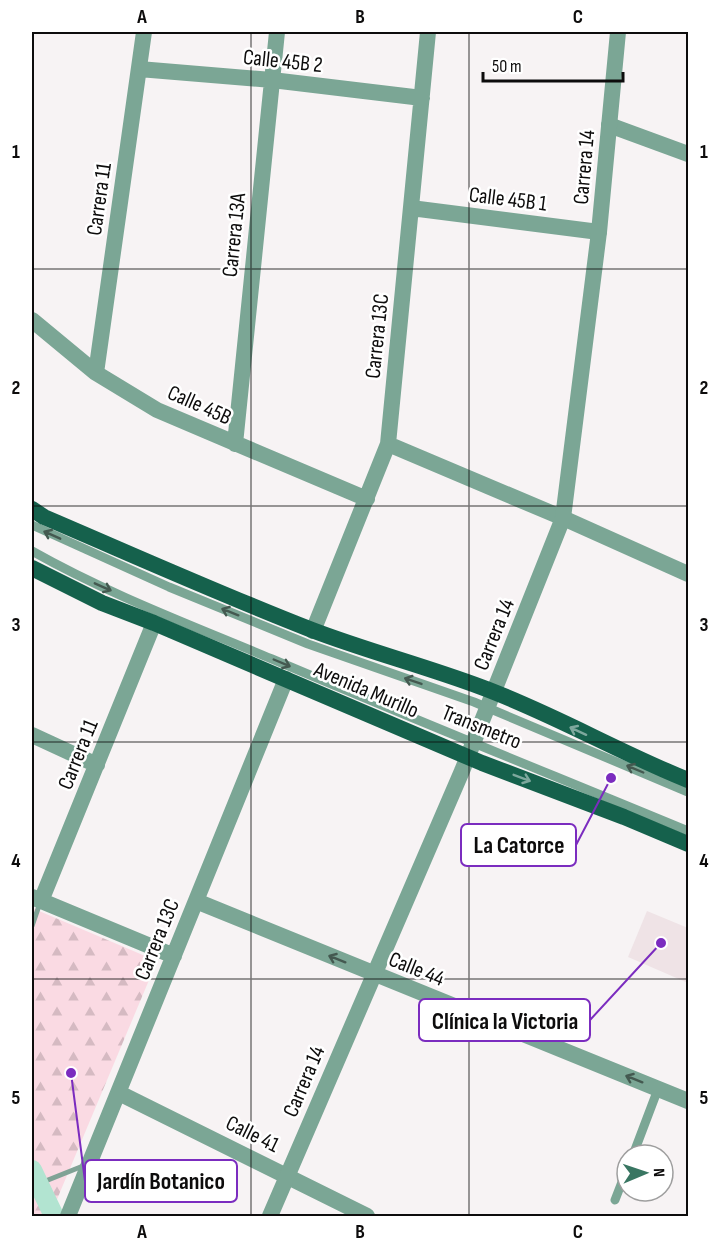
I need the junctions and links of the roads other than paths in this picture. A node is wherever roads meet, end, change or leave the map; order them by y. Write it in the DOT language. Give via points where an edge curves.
graph roads {
  1 [pos="144,32"];
  2 [pos="278,32"];
  3 [pos="428,32"];
  4 [pos="618,32"];
  5 [pos="139,69"];
  6 [pos="272,80"];
  7 [pos="422,98"];
  8 [pos="609,125"];
  9 [pos="688,154"];
  10 [pos="411,208"];
  11 [pos="599,232"];
  12 [pos="32,320"];
  13 [pos="96,374"];
  14 [pos="235,444"];
  15 [pos="388,444"];
  16 [pos="367,499"];
  17 [pos="32,509"];
  18 [pos="564,518"];
  19 [pos="32,525"];
  20 [pos="32,551"];
  21 [pos="32,568"];
  22 [pos="688,574"];
  23 [pos="154,623"];
  24 [pos="313,631"];
  25 [pos="286,679"];
  26 [pos="491,700"];
  27 [pos="32,735"];
  28 [pos="470,750"];
  29 [pos="97,765"];
  30 [pos="688,780"];
  31 [pos="688,792"];
  32 [pos="688,831"];
  33 [pos="688,843"];
  34 [pos="36,899"];
  35 [pos="196,901"];
  36 [pos="174,956"];
  37 [pos="374,975"];
  38 [pos="658,1089"];
  39 [pos="119,1093"];
  40 [pos="688,1101"];
  41 [pos="638,1143"];
  42 [pos="287,1175"];
  43 [pos="68,1216"];
  44 [pos="270,1216"];
  45 [pos="367,1216"];
  1 -- 5 [label="street, Carrera 11"];
  2 -- 6 [label="street, Carrera 13A"];
  3 -- 7 [label="street, Carrera 13C"];
  4 -- 8 [label="street, Carrera 14"];
  5 -- 6 [label="street, Calle 45B 2"];
  5 -- 13 [label="street, Carrera 11"];
  6 -- 7 [label="street, Calle 45B 2"];
  6 -- 14 [label="street, Carrera 13A"];
  7 -- 10 [label="street, Carrera 13C"];
  8 -- 9 [label="street"];
  8 -- 11 [label="street, Carrera 14"];
  10 -- 11 [label="street, Calle 45B 1"];
  10 -- 15 [label="street, Carrera 13C"];
  11 -- 18 [label="street, Carrera 14"];
  12 -- 13 [label="street, Calle 45B"];
  13 -- 14 [label="street, Calle 45B" via="158,411"];
  14 -- 16 [label="street, Calle 45B"];
  15 -- 16 [label="street, Carrera 13C"];
  15 -- 18 [label="street"];
  16 -- 24 [label="street, Carrera 13C"];
  17 -- 24 [label="main road, Avenida Murillo"];
  18 -- 22 [label="street"];
  18 -- 26 [label="street, Carrera 14"];
  26 -- 19 [label="lane, Transmetro, one-way" via="308,644"];
  20 -- 28 [label="lane, Transmetro, one-way" via="66,571"];
  21 -- 23 [label="main road, Avenida Murillo" via="102,603"];
  23 -- 25 [label="main road, Avenida Murillo"];
  23 -- 29 [label="street, Carrera 11"];
  24 -- 26 [label="main road, Avenida Murillo"];
  25 -- 28 [label="main road, Avenida Murillo"];
  25 -- 35 [label="street, Carrera 13C"];
  26 -- 28 [label="street, Carrera 14"];
  30 -- 26 [label="main road, Avenida Murillo, one-way"];
  31 -- 26 [label="lane, Transmetro, one-way"];
  27 -- 29 [label="street"];
  28 -- 32 [label="lane, Transmetro"];
  28 -- 33 [label="main road, Avenida Murillo, one-way"];
  28 -- 37 [label="street, Carrera 14"];
  29 -- 34 [label="street, Carrera 11"];
  34 -- 36 [label="street"];
  35 -- 36 [label="street, Carrera 13C"];
  37 -- 35 [label="street, Calle 44, one-way"];
  36 -- 39 [label="street, Carrera 13C"];
  38 -- 37 [label="street, Calle 44, one-way"];
  37 -- 42 [label="street, Carrera 14"];
  38 -- 40 [label="street, Calle 44"];
  38 -- 41 [label="lane"];
  39 -- 42 [label="street, Calle 41"];
  39 -- 43 [label="street, Carrera 13C"];
  42 -- 44 [label="street, Carrera 14"];
  42 -- 45 [label="street, Calle 41"];
}
